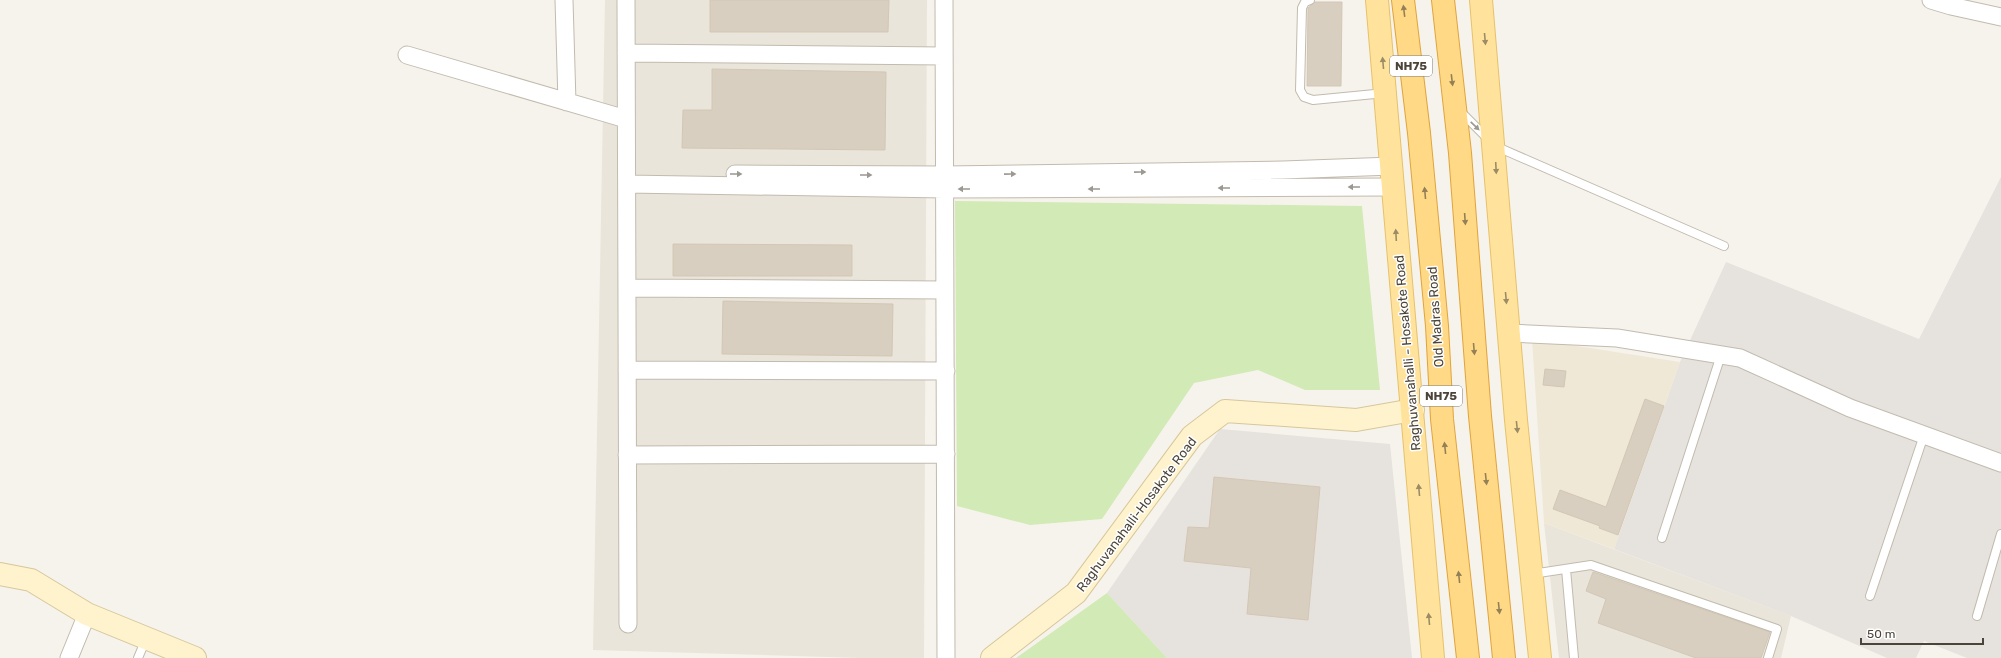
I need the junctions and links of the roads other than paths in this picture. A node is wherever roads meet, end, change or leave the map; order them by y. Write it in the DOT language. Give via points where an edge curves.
graph roads {
  1 [pos="564,0"];
  2 [pos="626,0"];
  3 [pos="944,0"];
  4 [pos="1310,0"];
  5 [pos="1377,0"];
  6 [pos="1403,0"];
  7 [pos="1443,0"];
  8 [pos="1481,0"];
  9 [pos="1931,0"];
  10 [pos="1952,3"];
  11 [pos="2001,17"];
  12 [pos="626,53"];
  13 [pos="407,55"];
  14 [pos="944,56"];
  15 [pos="1386,93"];
  16 [pos="567,102"];
  17 [pos="1455,107"];
  18 [pos="626,119"];
  19 [pos="1495,146"];
  20 [pos="1392,166"];
  21 [pos="627,179"];
  22 [pos="945,182"];
  23 [pos="1393,187"];
  24 [pos="1724,246"];
  25 [pos="627,288"];
  26 [pos="945,290"];
  27 [pos="1509,333"];
  28 [pos="1721,355"];
  29 [pos="627,370"];
  30 [pos="946,371"];
  31 [pos="1412,410"];
  32 [pos="1924,435"];
  33 [pos="946,454"];
  34 [pos="627,455"];
  35 [pos="2001,463"];
  36 [pos="2001,534"];
  37 [pos="1662,538"];
  38 [pos="1566,569"];
  39 [pos="0,574"];
  40 [pos="1531,574"];
  41 [pos="1870,596"];
  42 [pos="87,614"];
  43 [pos="1978,616"];
  44 [pos="628,624"];
  45 [pos="146,638"];
  46 [pos="69,658"];
  47 [pos="138,658"];
  48 [pos="195,658"];
  49 [pos="946,658"];
  50 [pos="992,658"];
  51 [pos="1433,658"];
  52 [pos="1468,658"];
  53 [pos="1504,658"];
  54 [pos="1540,658"];
  55 [pos="1574,658"];
  56 [pos="1768,658"];
  1 -- 16 [label="street"];
  2 -- 12 [label="street"];
  3 -- 14 [label="street"];
  4 -- 15 [label="lane" via="1305,2 1302,8 1300,90 1304,97 1312,100"];
  15 -- 5 [label="main road, Raghuvanahalli - Hosakote Road, one-way"];
  52 -- 6 [label="highway, Old Madras Road / NH75, one-way" via="1442,419 1437,326 1419,133"];
  7 -- 17 [label="highway, NH75, one-way"];
  8 -- 19 [label="main road, one-way"];
  9 -- 10 [label="street"];
  10 -- 11 [label="street"];
  12 -- 14 [label="street"];
  12 -- 18 [label="street"];
  13 -- 16 [label="street"];
  14 -- 22 [label="street"];
  15 -- 20 [label="main road, Raghuvanahalli - Hosakote Road"];
  16 -- 18 [label="street"];
  17 -- 19 [label="lane, one-way"];
  17 -- 53 [label="highway, NH75, one-way" via="1480,416"];
  18 -- 21 [label="street"];
  19 -- 24 [label="lane"];
  19 -- 27 [label="main road, one-way" via="1498,222"];
  22 -- 20 [label="street, one-way"];
  20 -- 23 [label="main road, Raghuvanahalli - Hosakote Road"];
  21 -- 22 [label="street"];
  21 -- 25 [label="street"];
  23 -- 22 [label="street, one-way"];
  22 -- 26 [label="street"];
  31 -- 23 [label="main road, Raghuvanahalli - Hosakote Road, one-way"];
  25 -- 26 [label="street"];
  25 -- 29 [label="street"];
  26 -- 30 [label="street"];
  27 -- 28 [label="street" via="1617,338"];
  27 -- 40 [label="main road, one-way"];
  28 -- 32 [label="street" via="1740,358 1850,408"];
  28 -- 37 [label="lane"];
  29 -- 30 [label="street"];
  29 -- 34 [label="street"];
  30 -- 33 [label="street"];
  31 -- 50 [label="main road, Raghuvanahalli-Hosakote Road" via="1356,420 1225,411 1192,436 1076,593"];
  51 -- 31 [label="main road, Raghuvanahalli - Hosakote Road, one-way"];
  32 -- 35 [label="street"];
  32 -- 41 [label="lane"];
  33 -- 34 [label="street"];
  33 -- 49 [label="street"];
  34 -- 44 [label="street"];
  36 -- 43 [label="lane"];
  38 -- 40 [label="lane"];
  38 -- 55 [label="lane"];
  38 -- 56 [label="lane" via="1591,565 1777,629"];
  39 -- 42 [label="main road" via="31,580"];
  40 -- 54 [label="main road"];
  42 -- 45 [label="main road"];
  42 -- 46 [label="street"];
  45 -- 47 [label="lane"];
  45 -- 48 [label="main road"];
}
